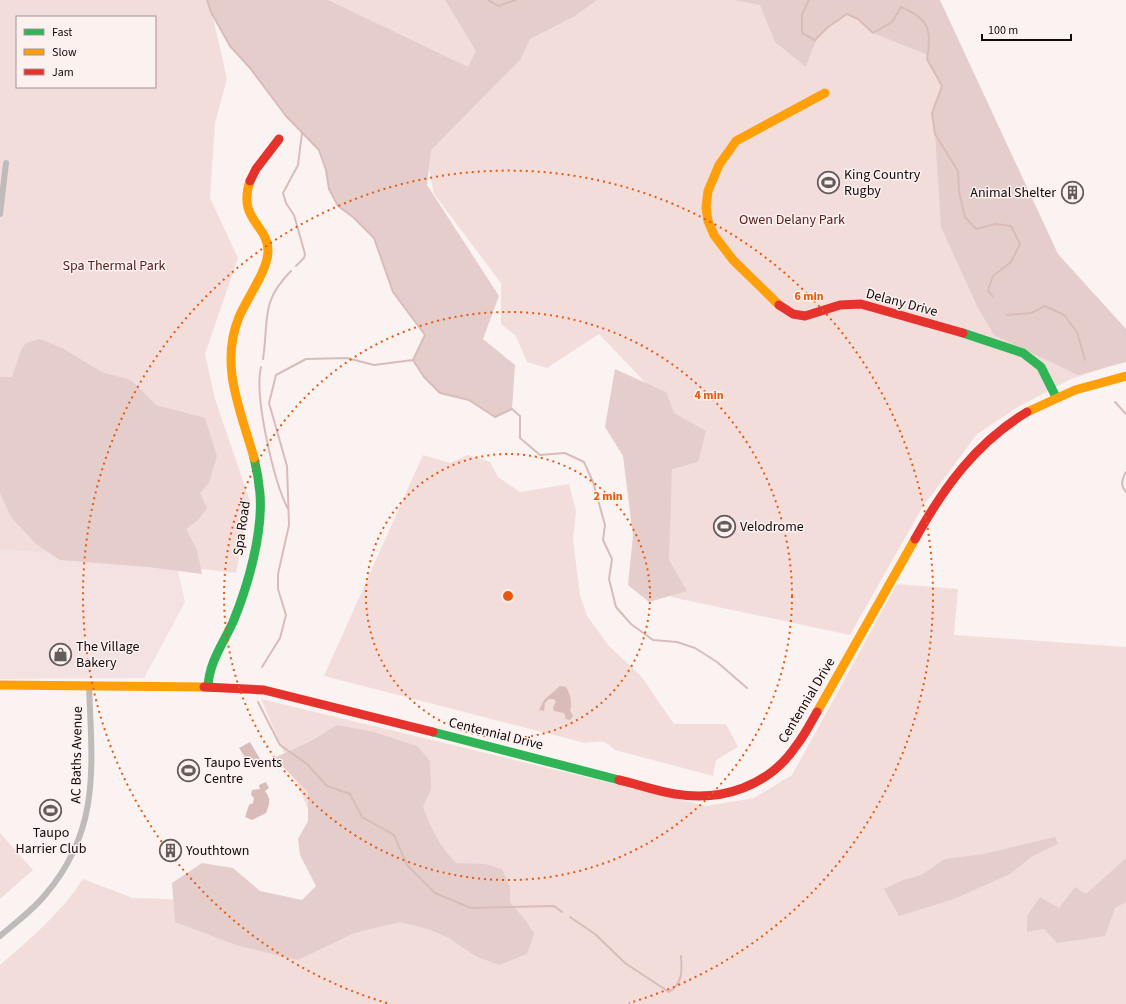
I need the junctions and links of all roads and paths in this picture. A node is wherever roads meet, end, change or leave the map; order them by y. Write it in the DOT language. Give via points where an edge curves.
graph roads {
  1 [pos="825,93"];
  2 [pos="279,139"];
  3 [pos="6,163"];
  4 [pos="0,214"];
  5 [pos="1126,376"];
  6 [pos="1056,397"];
  7 [pos="0,685"];
  8 [pos="89,686"];
  9 [pos="208,687"];
  10 [pos="0,936"];
  1 -- 6 [label="main road, Delany Drive" via="736,141 726,152 711,180 705,201 714,236 725,252 790,313 807,316 837,306 862,304 984,339 1023,353 1036,362"];
  2 -- 9 [label="main road, Spa Road" via="246,188 247,211 267,242 268,252 266,263 237,319 230,350 233,385 260,490 260,513 255,549 237,610 210,667"];
  3 -- 4 [label="street"];
  5 -- 6 [label="main road, Centennial Drive" via="1083,386"];
  6 -- 9 [label="main road, Centennial Drive" via="996,432 966,462 929,514 796,747 775,771 737,792 709,797 675,794 303,698 264,690"];
  7 -- 8 [label="main road"];
  8 -- 9 [label="main road"];
  8 -- 10 [label="street, AC Baths Avenue" via="90,794 81,837 68,864 48,892"];
}
